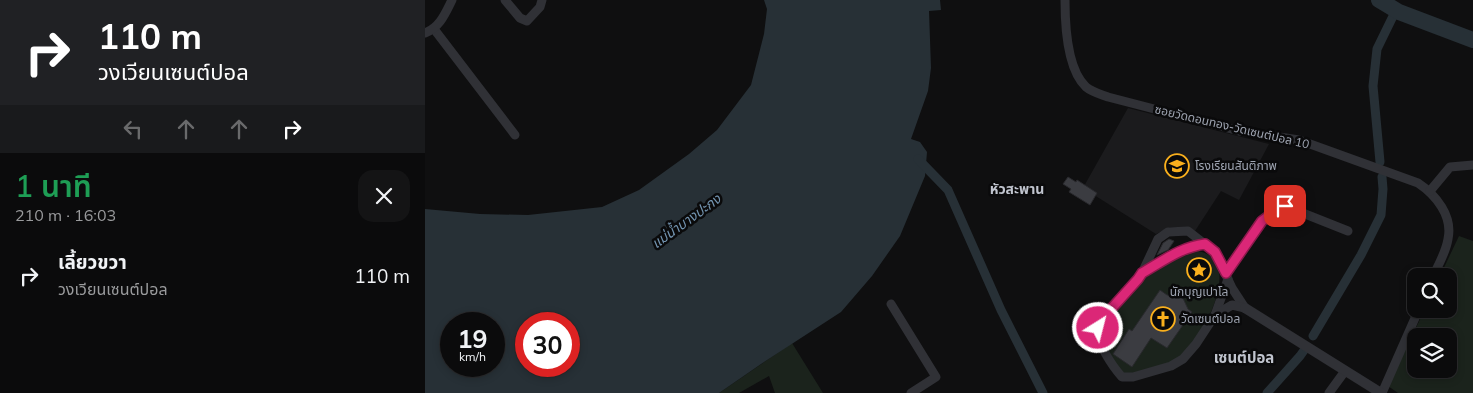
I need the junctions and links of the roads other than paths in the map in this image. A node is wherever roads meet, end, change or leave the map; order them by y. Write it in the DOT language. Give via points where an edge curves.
graph roads {
  1 [pos="452,0"];
  2 [pos="505,0"];
  3 [pos="542,0"];
  4 [pos="1065,0"];
  5 [pos="429,31"];
  6 [pos="515,135"];
  7 [pos="1473,165"];
  8 [pos="1430,191"];
  9 [pos="1348,231"];
  10 [pos="1205,244"];
  11 [pos="1437,268"];
  12 [pos="1142,273"];
  13 [pos="1227,276"];
  14 [pos="891,304"];
  15 [pos="1245,308"];
  16 [pos="1215,315"];
  17 [pos="1415,318"];
  18 [pos="1345,371"];
  19 [pos="911,393"];
  20 [pos="1329,393"];
  21 [pos="1381,393"];
  1 -- 5 [label="street" via="442,19"];
  2 -- 3 [label="street" via="520,18 527,21 540,8"];
  4 -- 8 [label="street, ซอยวัดดอนทอง-วัดเซนต์ปอล 10" via="1073,62 1080,79 1096,93 1239,131 1299,140 1418,183"];
  5 -- 6 [label="street"];
  7 -- 8 [label="street" via="1450,167"];
  8 -- 11 [label="street, ซอยวัดดอนทอง-วัดเซนต์ปอล 10" via="1443,209 1449,226 1446,248"];
  9 -- 13 [label="street" via="1285,206 1262,221"];
  10 -- 12 [label="street" via="1179,251"];
  10 -- 12 [label="street" via="1188,231 1168,232 1159,239"];
  10 -- 13 [label="street" via="1215,252"];
  12 -- 16 [label="street" via="1098,328 1106,354 1122,377 1141,375 1183,360"];
  13 -- 15 [label="street"];
  13 -- 16 [label="street"];
  14 -- 19 [label="street" via="936,377"];
  15 -- 16 [label="street" via="1231,305"];
  15 -- 18 [label="street"];
  17 -- 21 [label="street"];
  18 -- 20 [label="street"];
  18 -- 21 [label="street"];
}
